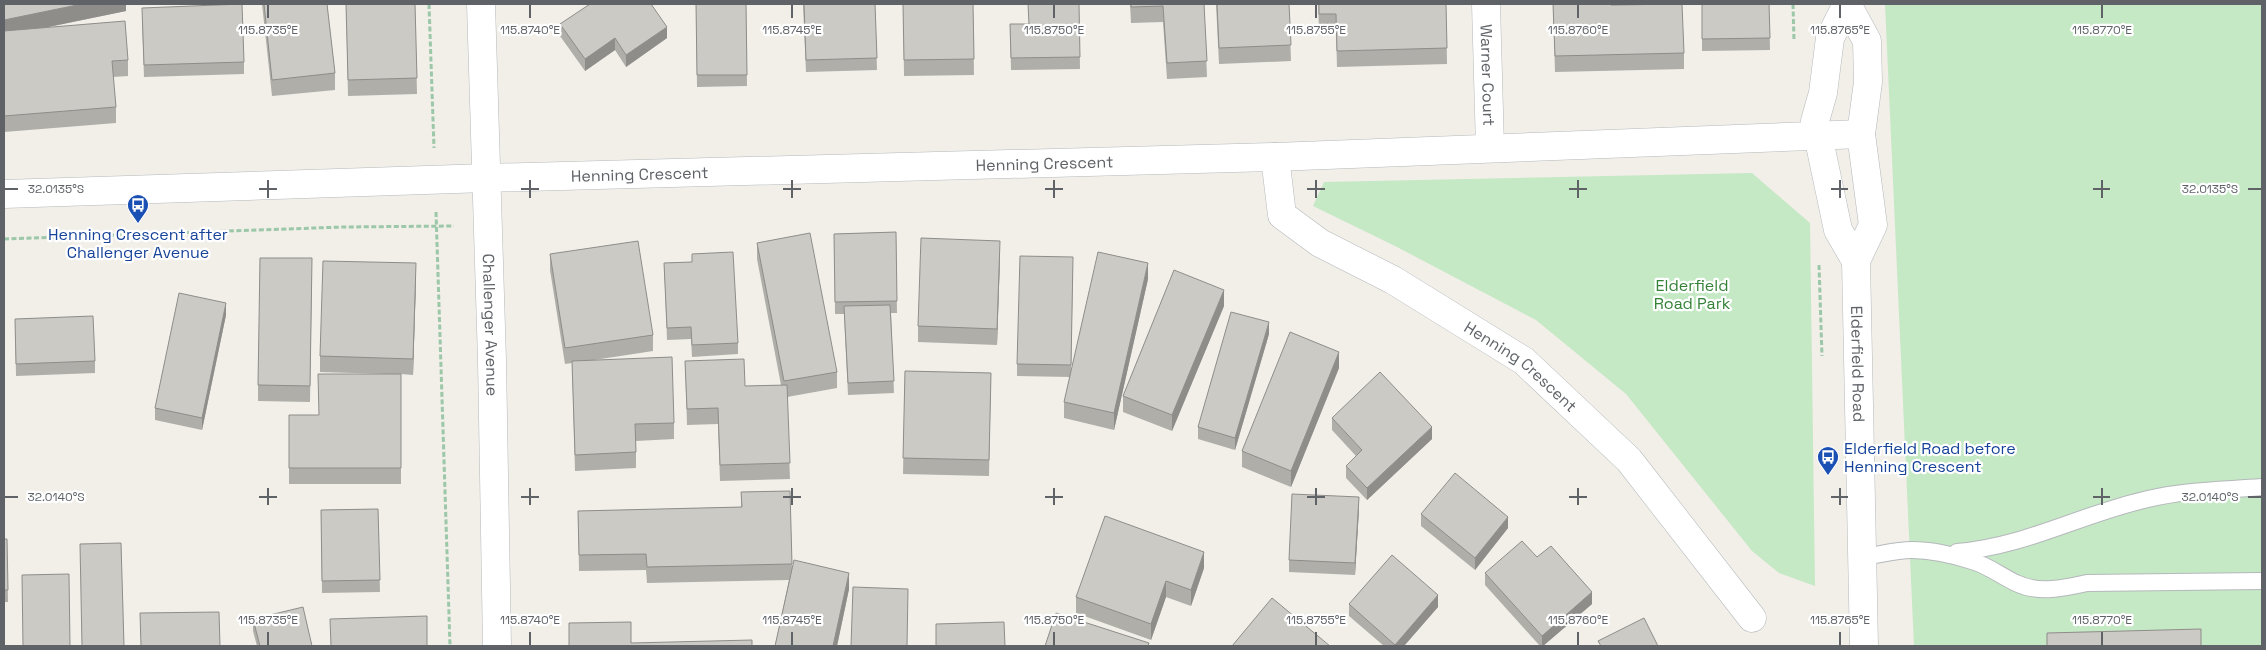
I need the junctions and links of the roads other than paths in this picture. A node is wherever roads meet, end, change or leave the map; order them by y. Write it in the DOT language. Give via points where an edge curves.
graph roads {
  1 [pos="481,4"];
  2 [pos="1486,4"];
  3 [pos="1847,4"];
  4 [pos="1861,134"];
  5 [pos="1817,136"];
  6 [pos="1490,148"];
  7 [pos="1275,157"];
  8 [pos="486,178"];
  9 [pos="4,194"];
  10 [pos="1856,261"];
  11 [pos="2262,487"];
  12 [pos="1944,554"];
  13 [pos="1862,557"];
  14 [pos="2262,581"];
  15 [pos="1752,618"];
  16 [pos="497,646"];
  17 [pos="1864,646"];
  1 -- 8 [label="street, Challenger Avenue"];
  2 -- 6 [label="street, Warner Court"];
  3 -- 4 [label="street, Elderfield Road" via="1867,41 1868,82"];
  3 -- 5 [label="street, Elderfield Road" via="1830,38 1823,93 1814,122"];
  4 -- 5 [label="street, Henning Crescent"];
  4 -- 10 [label="street, Elderfield Road" via="1873,225"];
  5 -- 6 [label="street, Henning Crescent"];
  5 -- 10 [label="street, Elderfield Road" via="1838,230"];
  6 -- 7 [label="street, Henning Crescent"];
  7 -- 8 [label="street, Henning Crescent"];
  7 -- 15 [label="street, Henning Crescent" via="1282,215 1320,243 1393,280 1524,361 1629,460"];
  8 -- 9 [label="street, Henning Crescent"];
  8 -- 16 [label="street, Challenger Avenue"];
  10 -- 13 [label="street, Elderfield Road"];
  11 -- 12 [label="lane" via="2149,498 2022,541"];
  12 -- 13 [label="lane" via="1911,550"];
  12 -- 14 [label="lane" via="1973,561 2000,572 2017,584 2037,589 2088,583"];
  13 -- 17 [label="street, Elderfield Road"];
}
